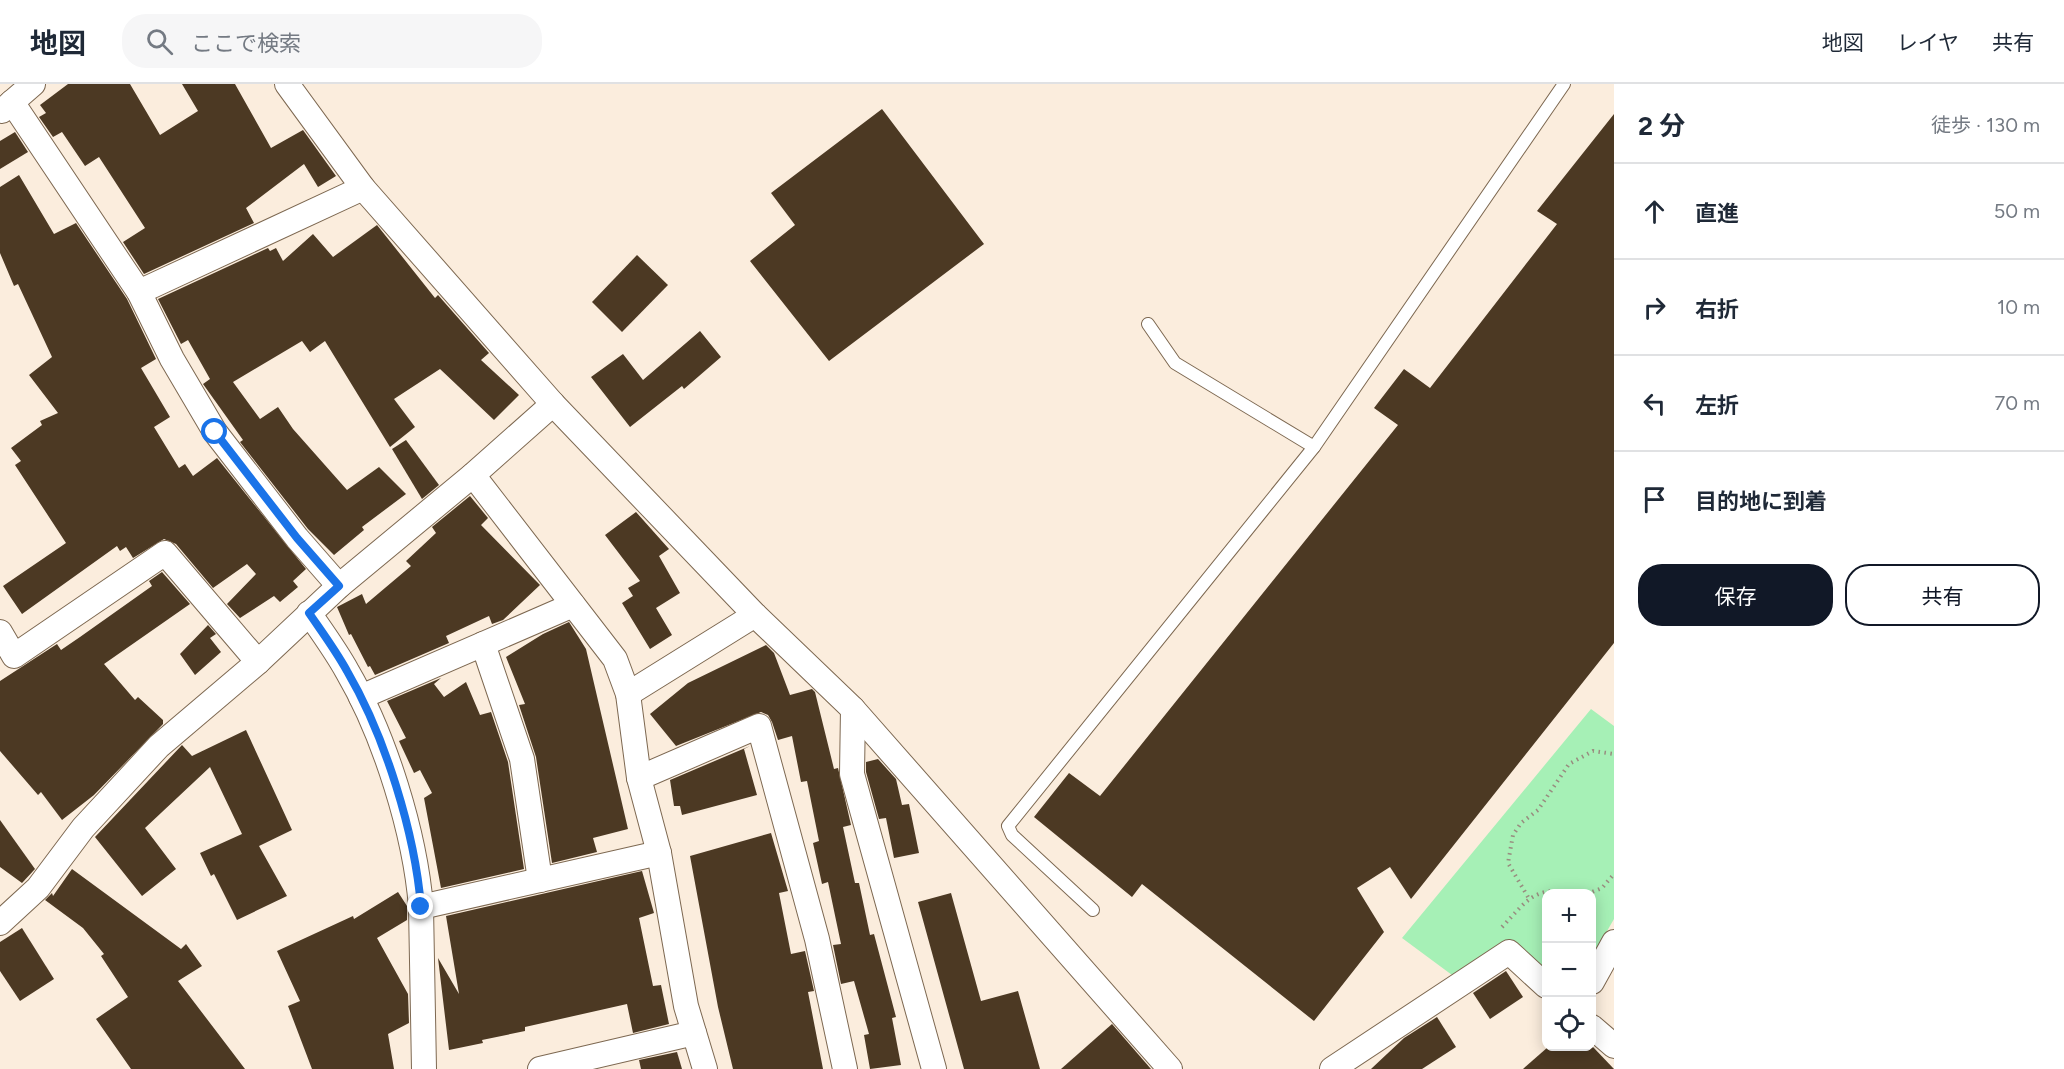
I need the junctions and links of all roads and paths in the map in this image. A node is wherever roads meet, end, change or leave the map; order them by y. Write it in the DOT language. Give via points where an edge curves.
graph roads {
  1 [pos="33,84"];
  2 [pos="287,84"];
  3 [pos="1564,84"];
  4 [pos="6,107"];
  5 [pos="363,188"];
  6 [pos="139,292"];
  7 [pos="1148,324"];
  8 [pos="553,404"];
  9 [pos="1314,447"];
  10 [pos="473,475"];
  11 [pos="339,586"];
  12 [pos="573,605"];
  13 [pos="309,613"];
  14 [pos="755,615"];
  15 [pos="0,632"];
  16 [pos="483,644"];
  17 [pos="258,662"];
  18 [pos="628,694"];
  19 [pos="361,697"];
  20 [pos="853,709"];
  21 [pos="1614,754"];
  22 [pos="639,778"];
  23 [pos="659,853"];
  24 [pos="1614,874"];
  25 [pos="540,880"];
  26 [pos="1596,890"];
  27 [pos="1542,892"];
  28 [pos="1528,897"];
  29 [pos="1523,904"];
  30 [pos="421,907"];
  31 [pos="1094,910"];
  32 [pos="0,923"];
  33 [pos="1614,942"];
  34 [pos="1596,975"];
  35 [pos="1542,982"];
  36 [pos="1596,1030"];
  37 [pos="694,1033"];
  38 [pos="1614,1046"];
  39 [pos="550,1068"];
  40 [pos="424,1069"];
  41 [pos="705,1069"];
  42 [pos="845,1069"];
  43 [pos="934,1069"];
  44 [pos="1170,1069"];
  45 [pos="1332,1069"];
  1 -- 4 [label="street"];
  2 -- 5 [label="street"];
  3 -- 9 [label="lane"];
  4 -- 6 [label="street"];
  5 -- 6 [label="street"];
  5 -- 8 [label="street"];
  6 -- 11 [label="street" via="215,432"];
  7 -- 9 [label="lane" via="1176,363"];
  8 -- 10 [label="street"];
  8 -- 14 [label="street"];
  9 -- 31 [label="lane" via="1008,826 1012,835"];
  10 -- 11 [label="street"];
  10 -- 12 [label="street"];
  11 -- 13 [label="street"];
  12 -- 16 [label="street"];
  12 -- 18 [label="street" via="615,659"];
  13 -- 17 [label="street"];
  13 -- 19 [label="street"];
  14 -- 18 [label="street"];
  14 -- 20 [label="street"];
  15 -- 17 [label="street" via="14,656 165,553"];
  16 -- 19 [label="street"];
  16 -- 25 [label="street" via="522,759"];
  17 -- 32 [label="street" via="150,754 83,828 38,888"];
  18 -- 22 [label="street"];
  19 -- 30 [label="street" via="380,739 407,830"];
  20 -- 43 [label="street" via="852,774"];
  20 -- 44 [label="street"];
  21 -- 28 [label="path" via="1593,751 1575,759 1538,810 1513,835 1508,862"];
  22 -- 23 [label="street"];
  22 -- 42 [label="street" via="759,726 817,939"];
  23 -- 25 [label="street"];
  23 -- 37 [label="street"];
  24 -- 26 [label="path"];
  25 -- 30 [label="street"];
  27 -- 28 [label="path"];
  28 -- 29 [label="path"];
  30 -- 40 [label="street"];
  33 -- 34 [label="street"];
  35 -- 45 [label="street" via="1509,952"];
  36 -- 38 [label="street"];
  37 -- 39 [label="street"];
  37 -- 41 [label="street"];
}
